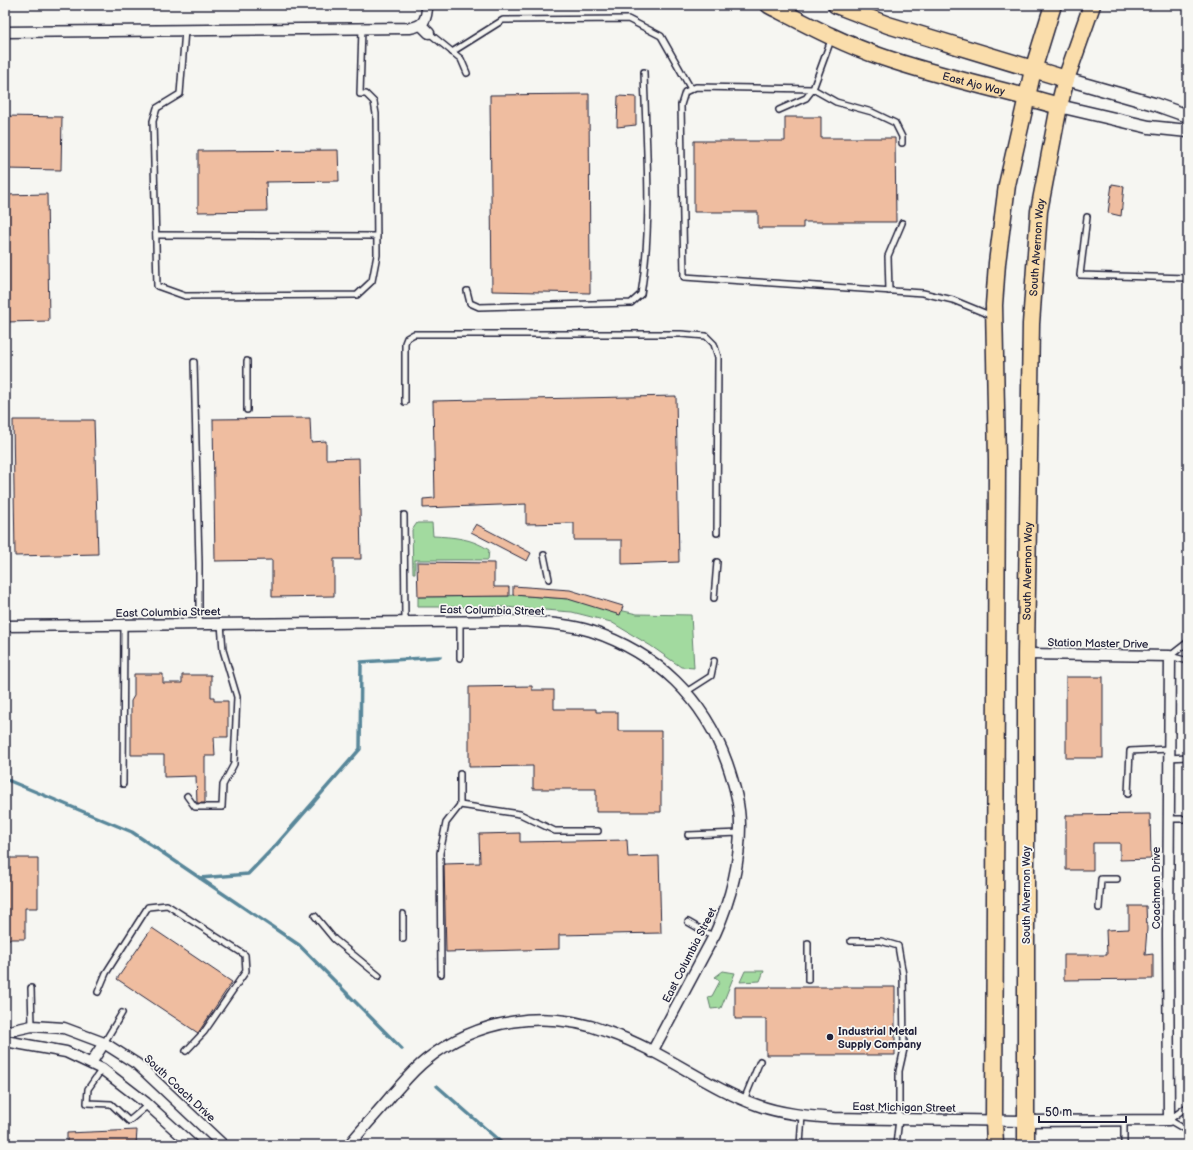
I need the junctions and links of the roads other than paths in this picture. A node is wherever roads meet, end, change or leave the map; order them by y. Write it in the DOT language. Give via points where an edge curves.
graph roads {
  1 [pos="427,5"];
  2 [pos="769,5"];
  3 [pos="836,5"];
  4 [pos="1053,5"];
  5 [pos="1092,5"];
  6 [pos="421,25"];
  7 [pos="362,29"];
  8 [pos="185,30"];
  9 [pos="5,32"];
  10 [pos="429,33"];
  11 [pos="832,37"];
  12 [pos="452,52"];
  13 [pos="1033,70"];
  14 [pos="644,72"];
  15 [pos="467,73"];
  16 [pos="1066,79"];
  17 [pos="691,89"];
  18 [pos="813,89"];
  19 [pos="1027,97"];
  20 [pos="1059,106"];
  21 [pos="779,110"];
  22 [pos="1188,116"];
  23 [pos="1188,130"];
  24 [pos="902,143"];
  25 [pos="1087,218"];
  26 [pos="902,224"];
  27 [pos="156,235"];
  28 [pos="377,236"];
  29 [pos="1188,278"];
  30 [pos="467,291"];
  31 [pos="889,291"];
  32 [pos="994,317"];
  33 [pos="247,361"];
  34 [pos="194,362"];
  35 [pos="405,402"];
  36 [pos="247,410"];
  37 [pos="404,515"];
  38 [pos="717,533"];
  39 [pos="544,555"];
  40 [pos="717,562"];
  41 [pos="550,579"];
  42 [pos="714,598"];
  43 [pos="405,622"];
  44 [pos="460,622"];
  45 [pos="199,624"];
  46 [pos="221,624"];
  47 [pos="124,625"];
  48 [pos="5,626"];
  49 [pos="1188,642"];
  50 [pos="1026,654"];
  51 [pos="1170,656"];
  52 [pos="460,658"];
  53 [pos="714,661"];
  54 [pos="1188,661"];
  55 [pos="686,692"];
  56 [pos="1168,753"];
  57 [pos="1188,757"];
  58 [pos="460,774"];
  59 [pos="123,784"];
  60 [pos="1128,794"];
  61 [pos="187,796"];
  62 [pos="460,805"];
  63 [pos="1168,819"];
  64 [pos="1188,819"];
  65 [pos="598,831"];
  66 [pos="740,833"];
  67 [pos="688,835"];
  68 [pos="1116,879"];
  69 [pos="1099,908"];
  70 [pos="403,914"];
  71 [pos="314,916"];
  72 [pos="688,922"];
  73 [pos="714,937"];
  74 [pos="403,939"];
  75 [pos="852,941"];
  76 [pos="808,943"];
  77 [pos="441,974"];
  78 [pos="379,976"];
  79 [pos="808,980"];
  80 [pos="31,988"];
  81 [pos="98,992"];
  82 [pos="122,1012"];
  83 [pos="32,1026"];
  84 [pos="5,1032"];
  85 [pos="5,1041"];
  86 [pos="104,1043"];
  87 [pos="186,1051"];
  88 [pos="652,1052"];
  89 [pos="760,1061"];
  90 [pos="91,1063"];
  91 [pos="102,1069"];
  92 [pos="744,1100"];
  93 [pos="148,1105"];
  94 [pos="1188,1106"];
  95 [pos="802,1116"];
  96 [pos="899,1118"];
  97 [pos="994,1120"];
  98 [pos="1169,1120"];
  99 [pos="1026,1121"];
  100 [pos="1124,1121"];
  101 [pos="1188,1131"];
  102 [pos="192,1145"];
  103 [pos="223,1145"];
  104 [pos="349,1145"];
  105 [pos="800,1145"];
  106 [pos="896,1145"];
  107 [pos="995,1145"];
  108 [pos="1026,1145"];
  109 [pos="1124,1145"];
  1 -- 6 [label="street" via="425,20"];
  2 -- 11 [label="main road, East Ajo Way"];
  3 -- 13 [label="main road" via="888,25"];
  4 -- 13 [label="main road"];
  5 -- 16 [label="main road, South Alvernon Way"];
  6 -- 7 [label="street" via="410,28"];
  6 -- 10 [label="street"];
  7 -- 8 [label="street"];
  7 -- 28 [label="lane" via="360,94 366,94 374,102 376,114"];
  8 -- 9 [label="street"];
  8 -- 27 [label="lane" via="180,94 157,108 153,121"];
  10 -- 12 [label="lane"];
  11 -- 18 [label="lane"];
  11 -- 19 [label="main road, East Ajo Way" via="881,57"];
  12 -- 15 [label="lane" via="461,59"];
  12 -- 17 [label="lane" via="503,20 628,19 661,36"];
  13 -- 16 [label="main road"];
  13 -- 19 [label="main road"];
  14 -- 30 [label="lane" via="648,201 645,272 641,294 631,303 479,307 470,302"];
  16 -- 20 [label="main road, South Alvernon Way"];
  16 -- 22 [label="street"];
  17 -- 18 [label="lane"];
  17 -- 31 [label="lane" via="685,92 681,105 684,277"];
  18 -- 21 [label="lane" via="806,98"];
  18 -- 24 [label="lane" via="836,102 872,112 895,123"];
  19 -- 20 [label="main road, East Ajo Way"];
  19 -- 32 [label="main road" via="1007,185 997,263"];
  20 -- 23 [label="street, East Ajo Way" via="1149,126"];
  20 -- 50 [label="main road, South Alvernon Way" via="1039,211 1031,324"];
  25 -- 29 [label="lane" via="1080,275"];
  26 -- 31 [label="lane" via="888,256"];
  27 -- 28 [label="lane"];
  27 -- 28 [label="lane" via="157,286 185,296 357,295 372,281 377,255"];
  31 -- 32 [label="lane" via="923,293 953,300"];
  32 -- 97 [label="main road" via="997,476"];
  33 -- 36 [label="lane"];
  34 -- 45 [label="lane"];
  35 -- 38 [label="lane" via="405,344 407,338 414,334 706,336 714,344 718,357"];
  37 -- 43 [label="lane"];
  39 -- 41 [label="lane"];
  40 -- 42 [label="lane"];
  43 -- 44 [label="street, East Columbia Street"];
  43 -- 46 [label="street, East Columbia Street"];
  44 -- 52 [label="lane"];
  44 -- 55 [label="street, East Columbia Street" via="522,621 590,631 618,642 645,657 666,672"];
  45 -- 46 [label="street, East Columbia Street"];
  45 -- 47 [label="street, East Columbia Street"];
  46 -- 61 [label="lane" via="223,650 237,697 234,764 223,785 222,806 195,807"];
  47 -- 48 [label="street, East Columbia Street"];
  47 -- 59 [label="lane"];
  49 -- 51 [label="lane"];
  50 -- 51 [label="street, Station Master Drive"];
  50 -- 99 [label="main road, South Alvernon Way"];
  51 -- 54 [label="lane"];
  51 -- 56 [label="street, Coachman Drive"];
  53 -- 55 [label="lane" via="711,676"];
  55 -- 66 [label="street, East Columbia Street" via="706,718 722,749 736,791"];
  56 -- 57 [label="lane"];
  56 -- 60 [label="lane" via="1130,751"];
  56 -- 63 [label="street, Coachman Drive"];
  58 -- 62 [label="lane"];
  62 -- 65 [label="lane" via="520,814 555,831"];
  62 -- 77 [label="lane" via="446,823 440,853"];
  63 -- 64 [label="lane"];
  63 -- 98 [label="street, Coachman Drive"];
  66 -- 67 [label="lane"];
  66 -- 73 [label="street, East Columbia Street" via="736,873 724,915"];
  68 -- 69 [label="lane" via="1101,879"];
  70 -- 74 [label="lane"];
  71 -- 78 [label="lane" via="334,939"];
  72 -- 73 [label="lane"];
  73 -- 88 [label="street, East Columbia Street"];
  75 -- 96 [label="lane" via="881,941 898,946 903,982 904,1049 899,1071"];
  76 -- 79 [label="lane"];
  80 -- 83 [label="lane"];
  81 -- 87 [label="lane" via="106,973 148,906 167,905 246,955 246,971 204,1032"];
  82 -- 86 [label="lane"];
  83 -- 84 [label="street, South Coach Drive"];
  83 -- 86 [label="street, South Coach Drive" via="64,1028"];
  85 -- 90 [label="street" via="66,1052"];
  86 -- 90 [label="street"];
  86 -- 103 [label="street, South Coach Drive" via="137,1064"];
  88 -- 92 [label="street, East Michigan Street"];
  88 -- 104 [label="street, East Michigan Street" via="608,1032 557,1020 514,1021 486,1028 455,1040 425,1060"];
  89 -- 92 [label="lane"];
  90 -- 91 [label="street"];
  91 -- 93 [label="street"];
  91 -- 93 [label="lane" via="88,1090 87,1103 111,1104 129,1121"];
  92 -- 95 [label="street, East Michigan Street"];
  93 -- 102 [label="street"];
  94 -- 98 [label="lane"];
  95 -- 96 [label="street, East Michigan Street"];
  95 -- 105 [label="lane"];
  96 -- 97 [label="street, East Michigan Street"];
  96 -- 106 [label="lane"];
  97 -- 99 [label="street, East Michigan Street"];
  97 -- 107 [label="main road"];
  98 -- 100 [label="street, East Michigan Street"];
  98 -- 101 [label="lane"];
  99 -- 100 [label="street, East Michigan Street"];
  99 -- 108 [label="main road, South Alvernon Way"];
  100 -- 109 [label="lane"];
}
